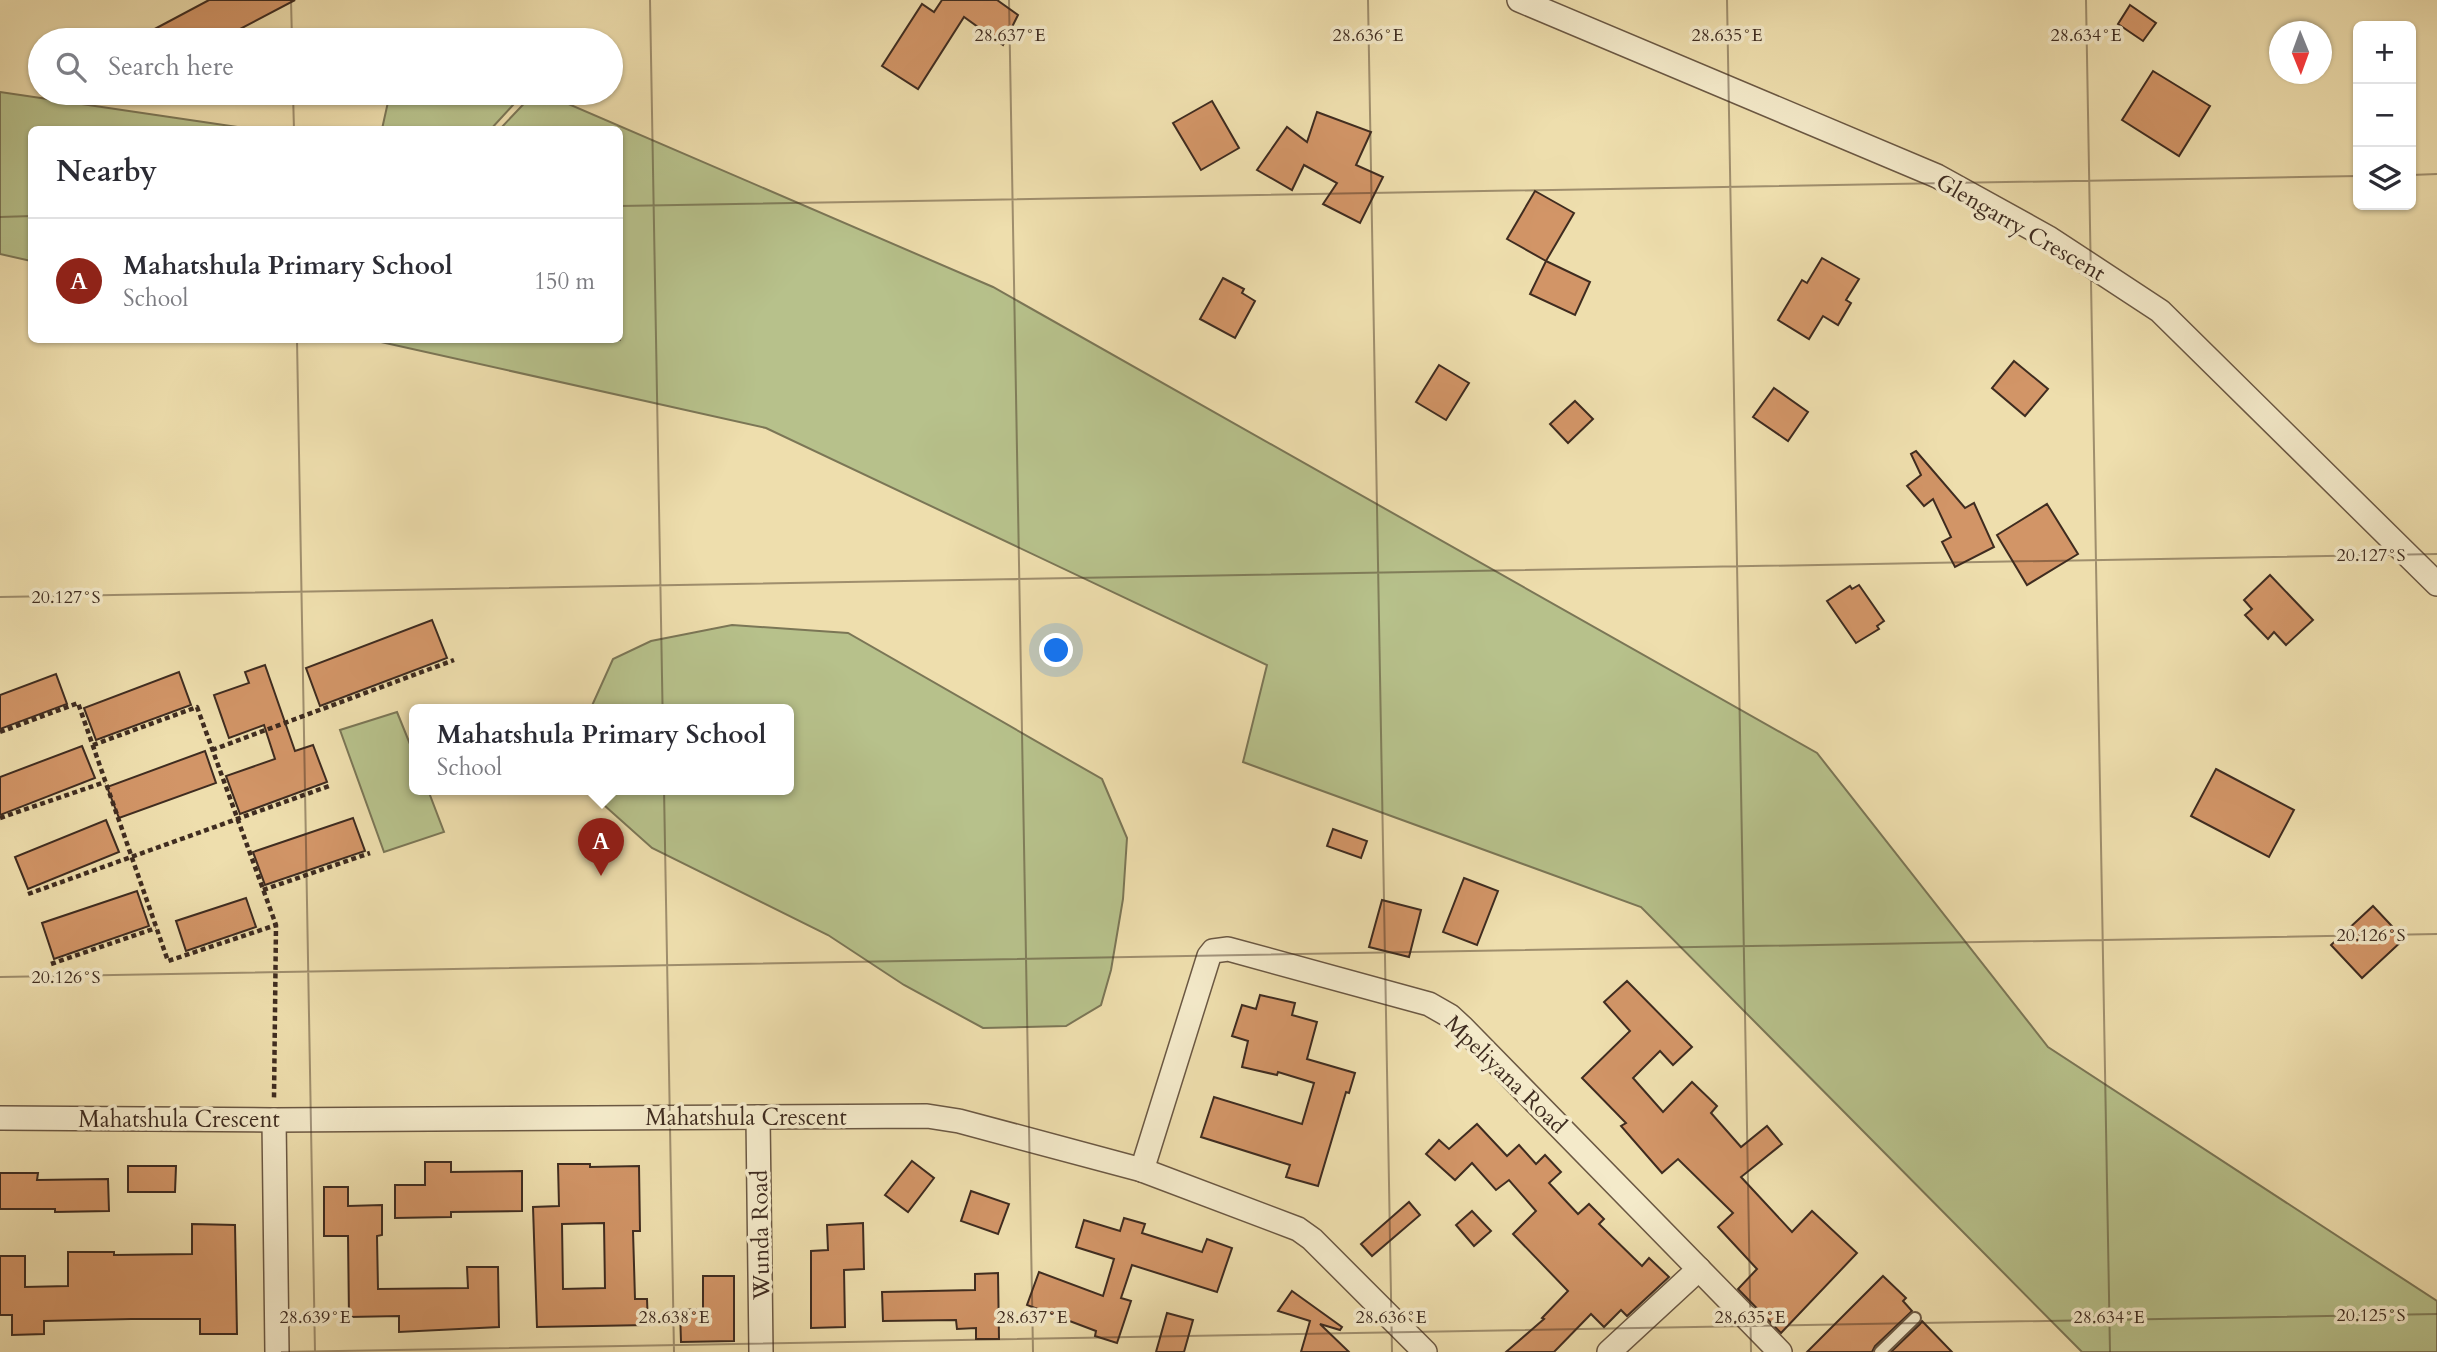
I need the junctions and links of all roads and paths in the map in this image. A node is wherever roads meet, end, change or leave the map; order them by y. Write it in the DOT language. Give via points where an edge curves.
graph roads {
  1 [pos="1519,0"];
  2 [pos="2437,584"];
  3 [pos="454,660"];
  4 [pos="0,732"];
  5 [pos="93,745"];
  6 [pos="212,750"];
  7 [pos="105,782"];
  8 [pos="329,786"];
  9 [pos="0,818"];
  10 [pos="237,818"];
  11 [pos="370,853"];
  12 [pos="131,856"];
  13 [pos="263,890"];
  14 [pos="28,894"];
  15 [pos="276,925"];
  16 [pos="156,928"];
  17 [pos="51,964"];
  18 [pos="758,1117"];
  19 [pos="0,1118"];
  20 [pos="274,1119"];
  21 [pos="1142,1170"];
  22 [pos="1699,1269"];
  23 [pos="1915,1318"];
  24 [pos="1420,1351"];
  25 [pos="277,1352"];
  26 [pos="761,1352"];
  27 [pos="1609,1352"];
  28 [pos="1780,1352"];
  29 [pos="1880,1352"];
  1 -- 2 [label="street, Glengarry Crescent" via="1937,176 2049,238 2160,311"];
  3 -- 6 [label="path"];
  4 -- 5 [label="path" via="78,703"];
  5 -- 6 [label="path" via="197,707"];
  5 -- 7 [label="path"];
  6 -- 10 [label="path"];
  7 -- 9 [label="path"];
  7 -- 12 [label="path"];
  8 -- 10 [label="path"];
  10 -- 12 [label="path"];
  10 -- 13 [label="path"];
  11 -- 13 [label="path"];
  12 -- 14 [label="path"];
  12 -- 16 [label="path"];
  13 -- 15 [label="path"];
  15 -- 16 [label="path" via="168,961"];
  15 -- 20 [label="path"];
  16 -- 17 [label="path"];
  18 -- 20 [label="street, Mahatshula Crescent"];
  18 -- 21 [label="street, Mahatshula Crescent" via="943,1118"];
  18 -- 26 [label="street, Wunda Road"];
  19 -- 20 [label="street, Mahatshula Crescent"];
  20 -- 25 [label="street"];
  21 -- 22 [label="street, Mpeliyana Road" via="1209,956 1228,949 1429,1004 1450,1016"];
  21 -- 24 [label="street, Mahatshula Crescent" via="1298,1228"];
  22 -- 27 [label="street"];
  22 -- 28 [label="street, Mpeliyana Road"];
  23 -- 29 [label="lane"];
}
